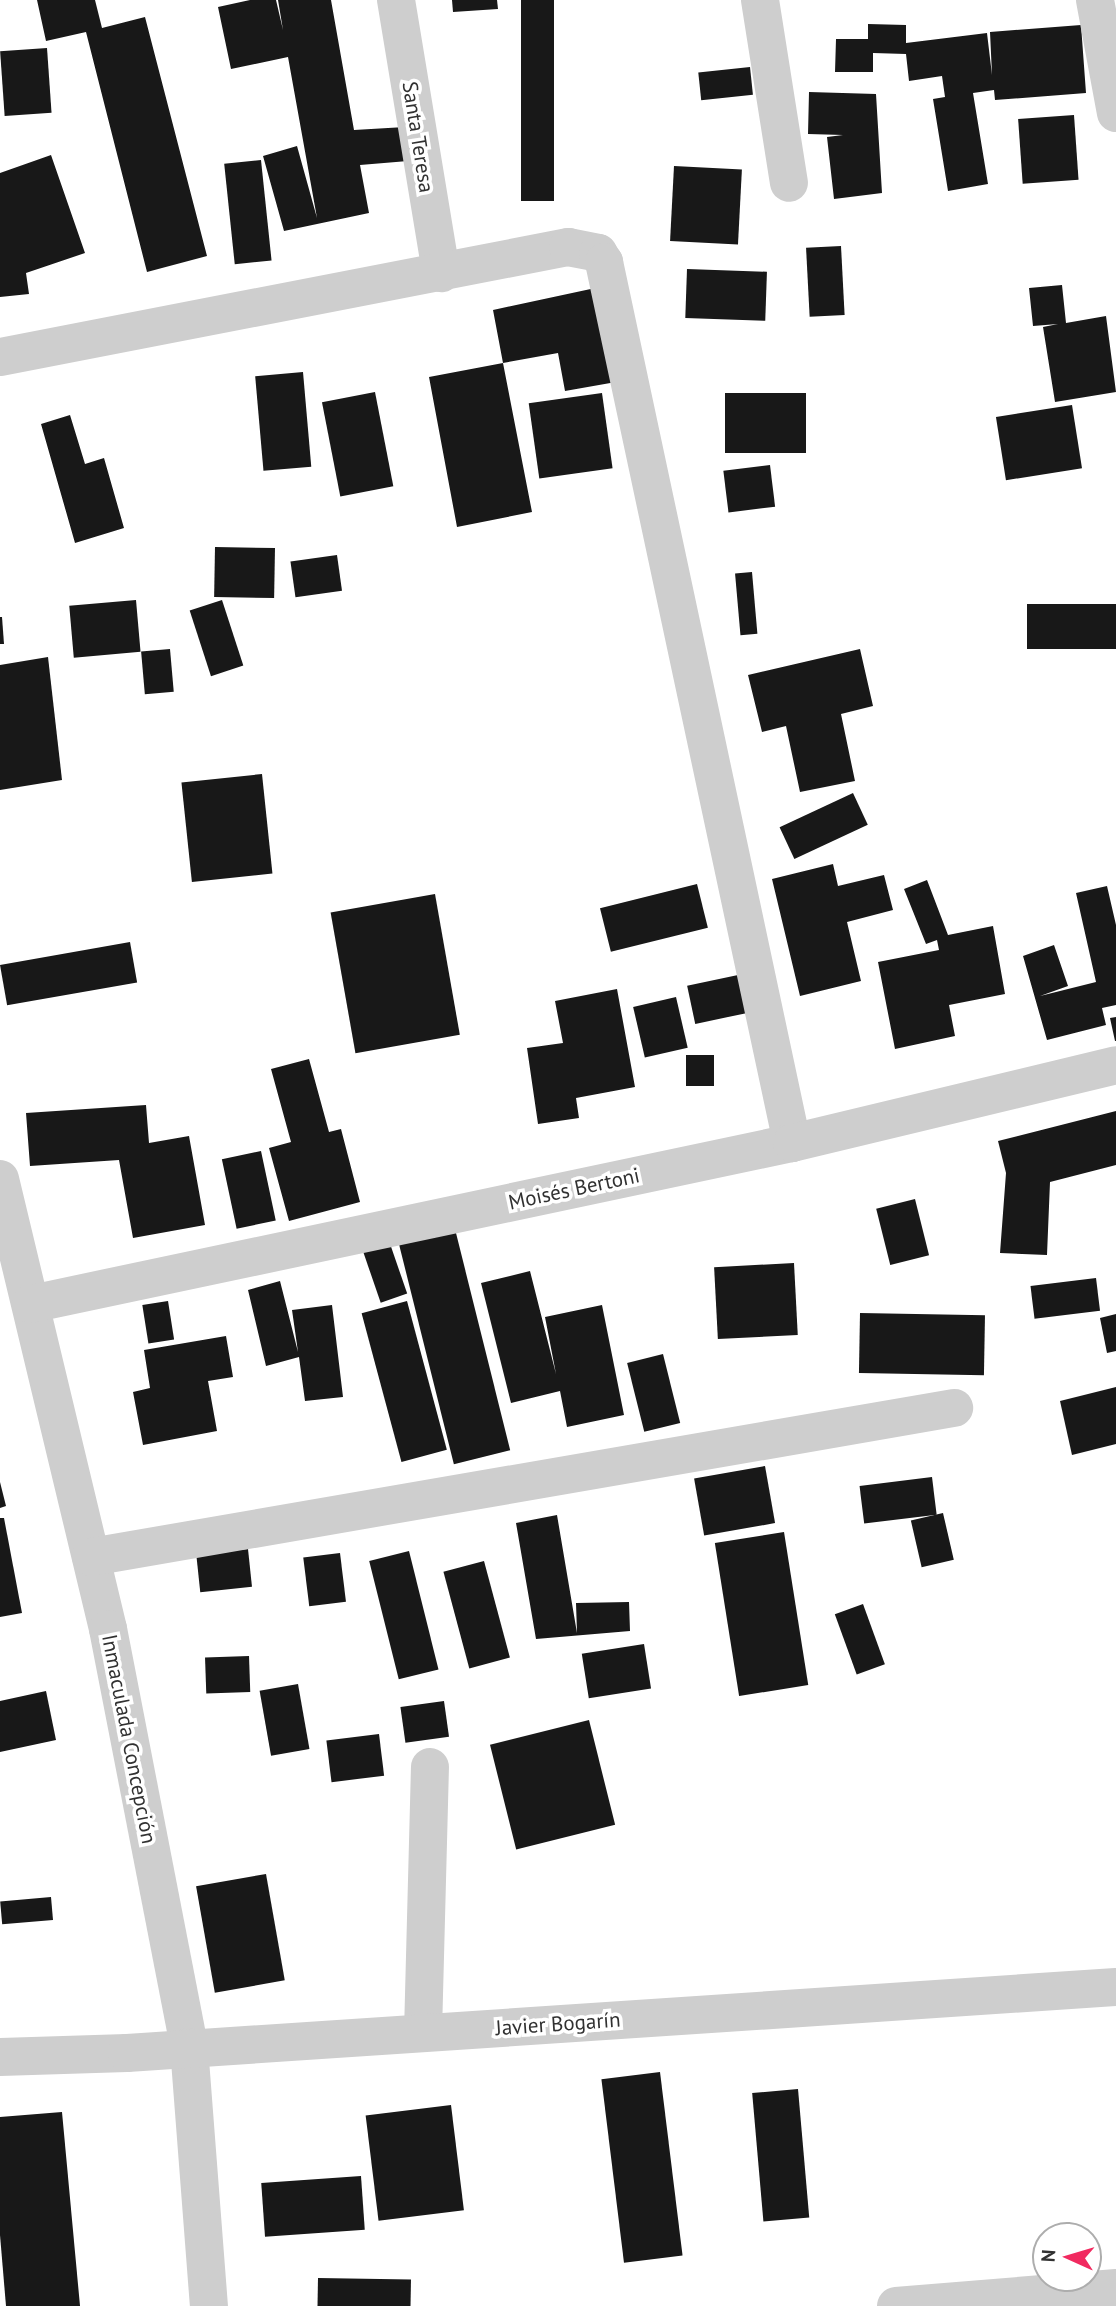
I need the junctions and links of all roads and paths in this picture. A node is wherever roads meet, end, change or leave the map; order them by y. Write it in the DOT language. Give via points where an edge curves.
graph roads {
  1 [pos="396,0"];
  2 [pos="760,0"];
  3 [pos="1095,0"];
  4 [pos="1116,113"];
  5 [pos="789,183"];
  6 [pos="441,273"];
  7 [pos="0,356"];
  8 [pos="1116,1065"];
  9 [pos="792,1143"];
  10 [pos="0,1179"];
  11 [pos="30,1304"];
  12 [pos="954,1408"];
  13 [pos="91,1557"];
  14 [pos="430,1767"];
  15 [pos="1116,1987"];
  16 [pos="423,2032"];
  17 [pos="189,2047"];
  18 [pos="0,2057"];
  19 [pos="1116,2288"];
  20 [pos="209,2306"];
  21 [pos="896,2306"];
  1 -- 6 [label="street, Santa Teresa"];
  2 -- 5 [label="street"];
  3 -- 4 [label="street"];
  6 -- 7 [label="street"];
  6 -- 9 [label="street" via="568,247 598,253 604,262"];
  8 -- 9 [label="street, Moisés Bertoni"];
  9 -- 11 [label="street, Moisés Bertoni"];
  10 -- 11 [label="street, Inmaculada Concepción"];
  11 -- 13 [label="street, Inmaculada Concepción"];
  12 -- 13 [label="street"];
  13 -- 17 [label="street, Inmaculada Concepción"];
  14 -- 16 [label="street"];
  15 -- 16 [label="street, Javier Bogarín"];
  16 -- 17 [label="street, Javier Bogarín"];
  17 -- 18 [label="street, Javier Bogarín"];
  17 -- 20 [label="street, Inmaculada Concepción"];
  19 -- 21 [label="street"];
}
